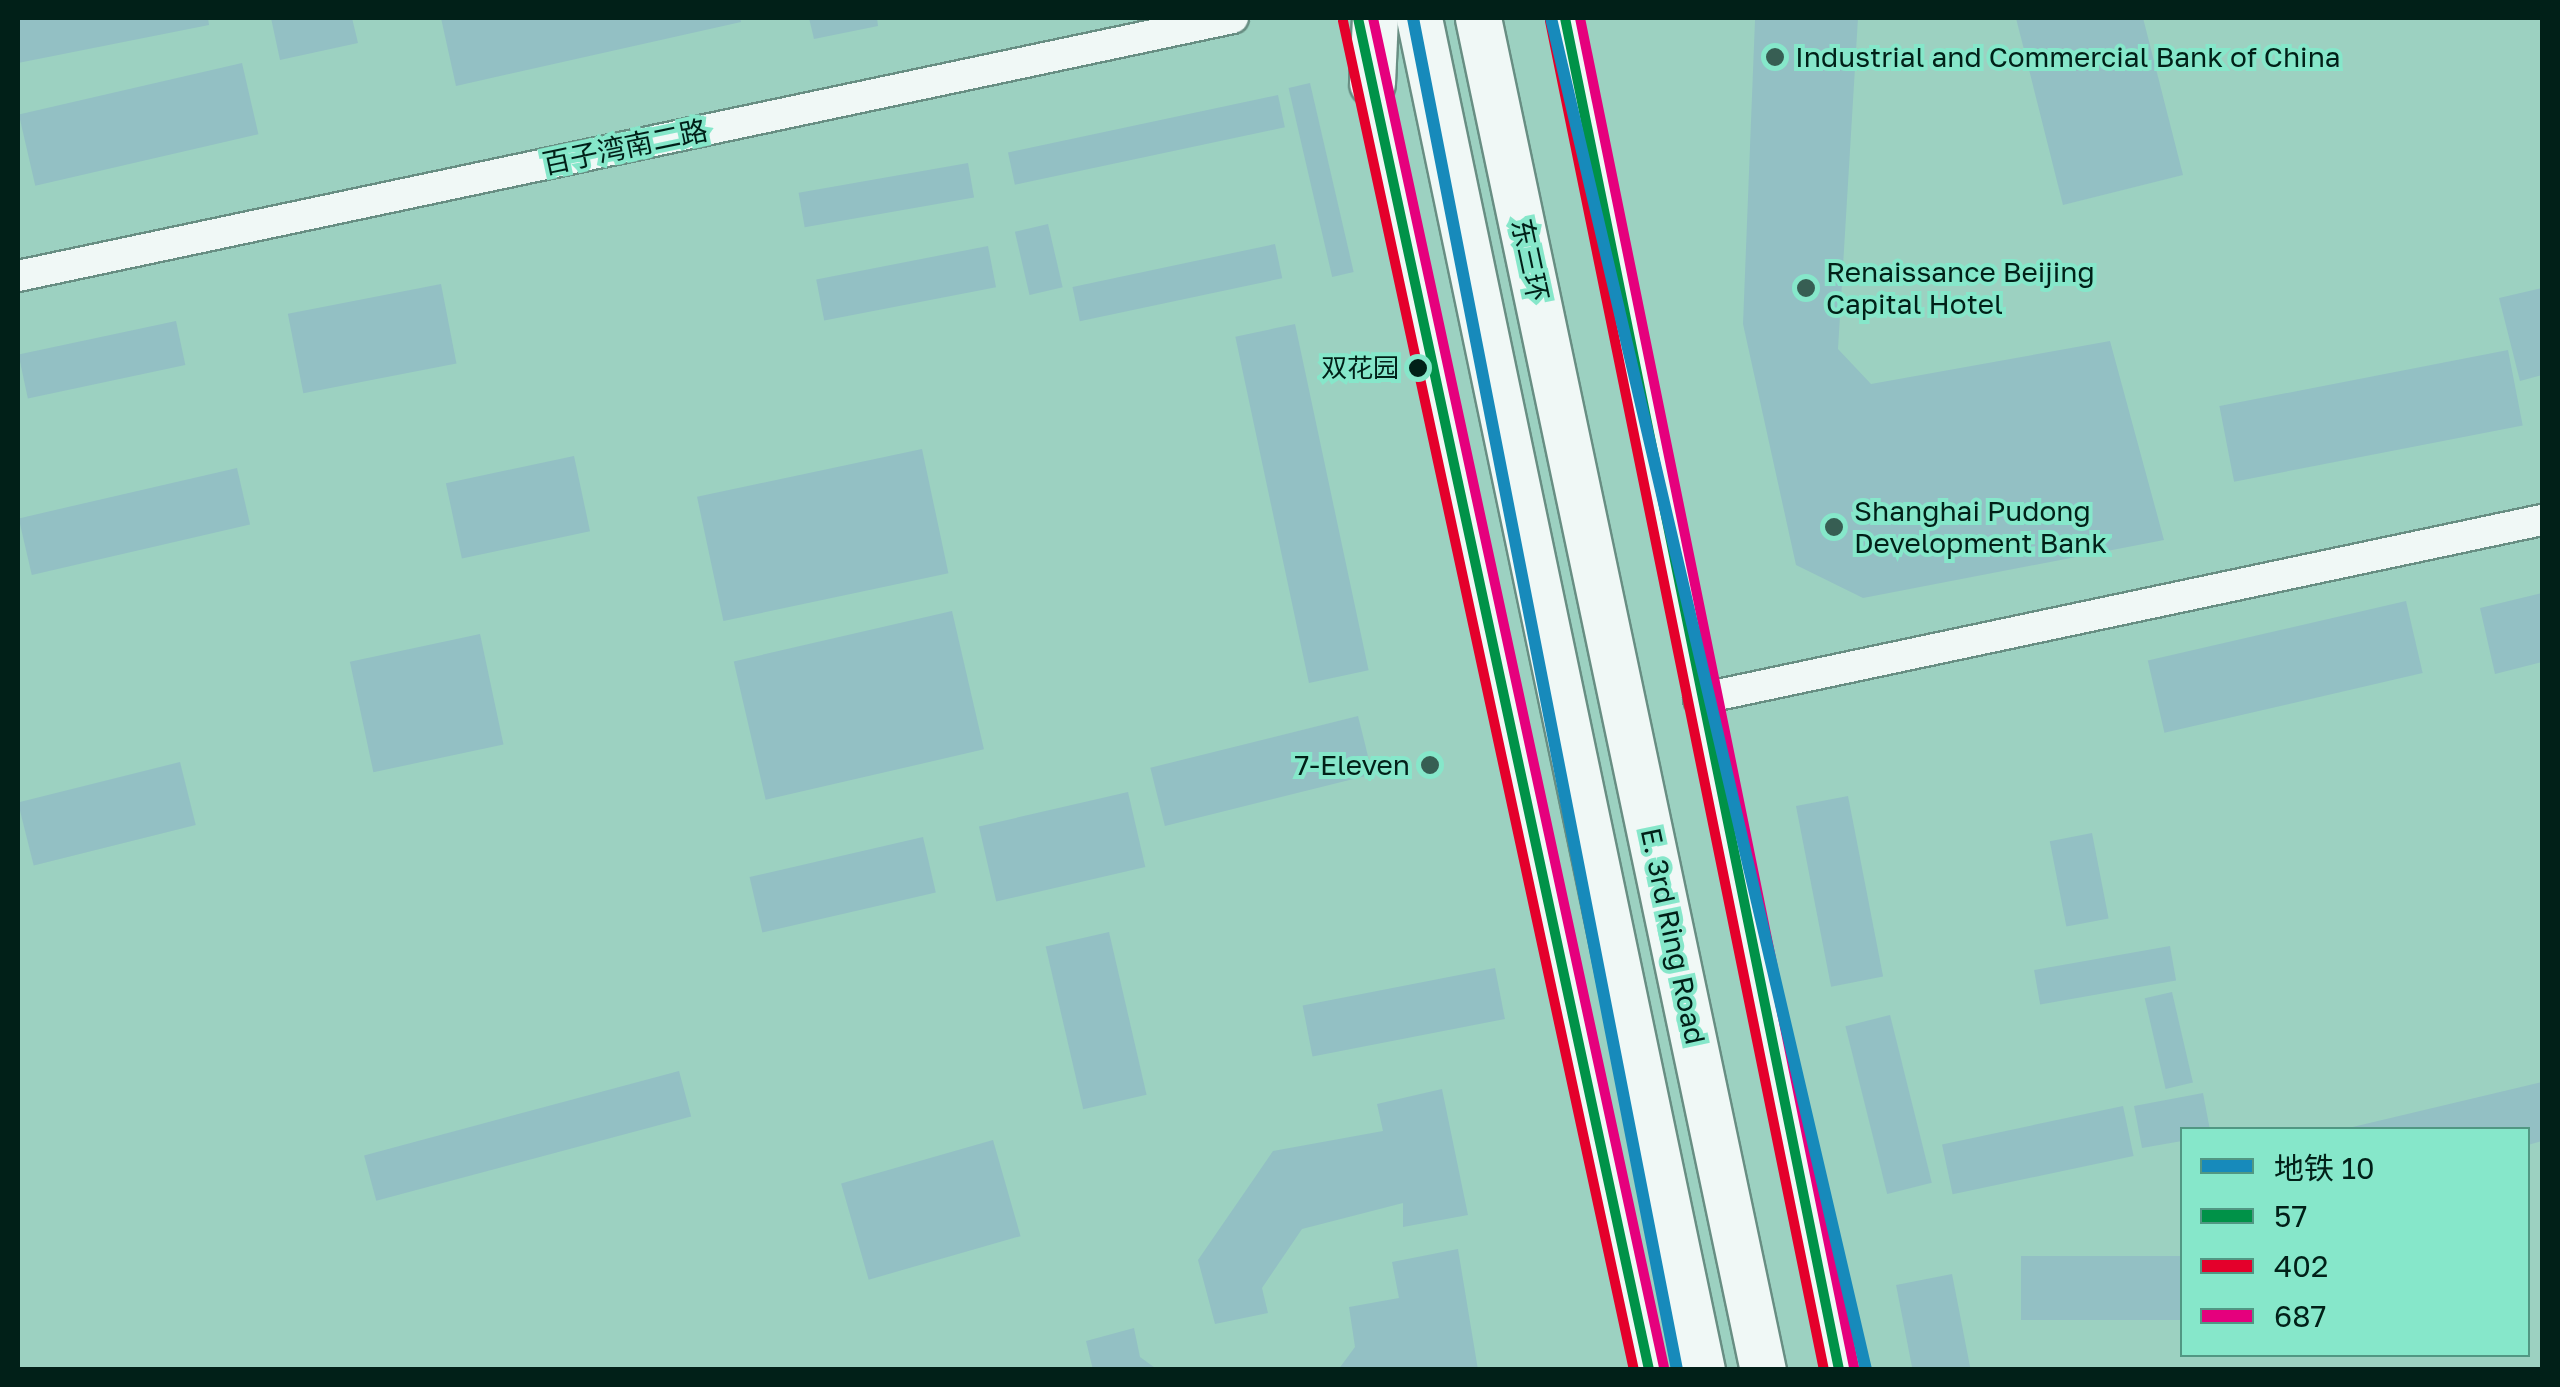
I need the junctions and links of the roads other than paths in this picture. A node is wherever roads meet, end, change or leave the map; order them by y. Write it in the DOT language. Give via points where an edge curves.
graph roads {
  1 [pos="1234,18"];
  2 [pos="1358,18"];
  3 [pos="1375,18"];
  4 [pos="1419,18"];
  5 [pos="1478,18"];
  6 [pos="1500,18"];
  7 [pos="1564,18"];
  8 [pos="1490,74"];
  9 [pos="1372,83"];
  10 [pos="18,276"];
  11 [pos="1583,502"];
  12 [pos="2542,520"];
  13 [pos="1699,698"];
  14 [pos="1649,1370"];
  15 [pos="1702,1370"];
  16 [pos="1762,1370"];
  17 [pos="1839,1370"];
  1 -- 10 [label="street, 百子湾南二路"];
  2 -- 9 [label="street"];
  3 -- 9 [label="highway"];
  4 -- 15 [label="highway, 东三环"];
  5 -- 8 [label="highway, 东三环"];
  6 -- 8 [label="highway"];
  7 -- 13 [label="street"];
  8 -- 11 [label="highway, 东三环"];
  9 -- 14 [label="street"];
  11 -- 16 [label="highway, E. 3rd Ring Road"];
  12 -- 13 [label="street"];
  13 -- 17 [label="street"];
}
